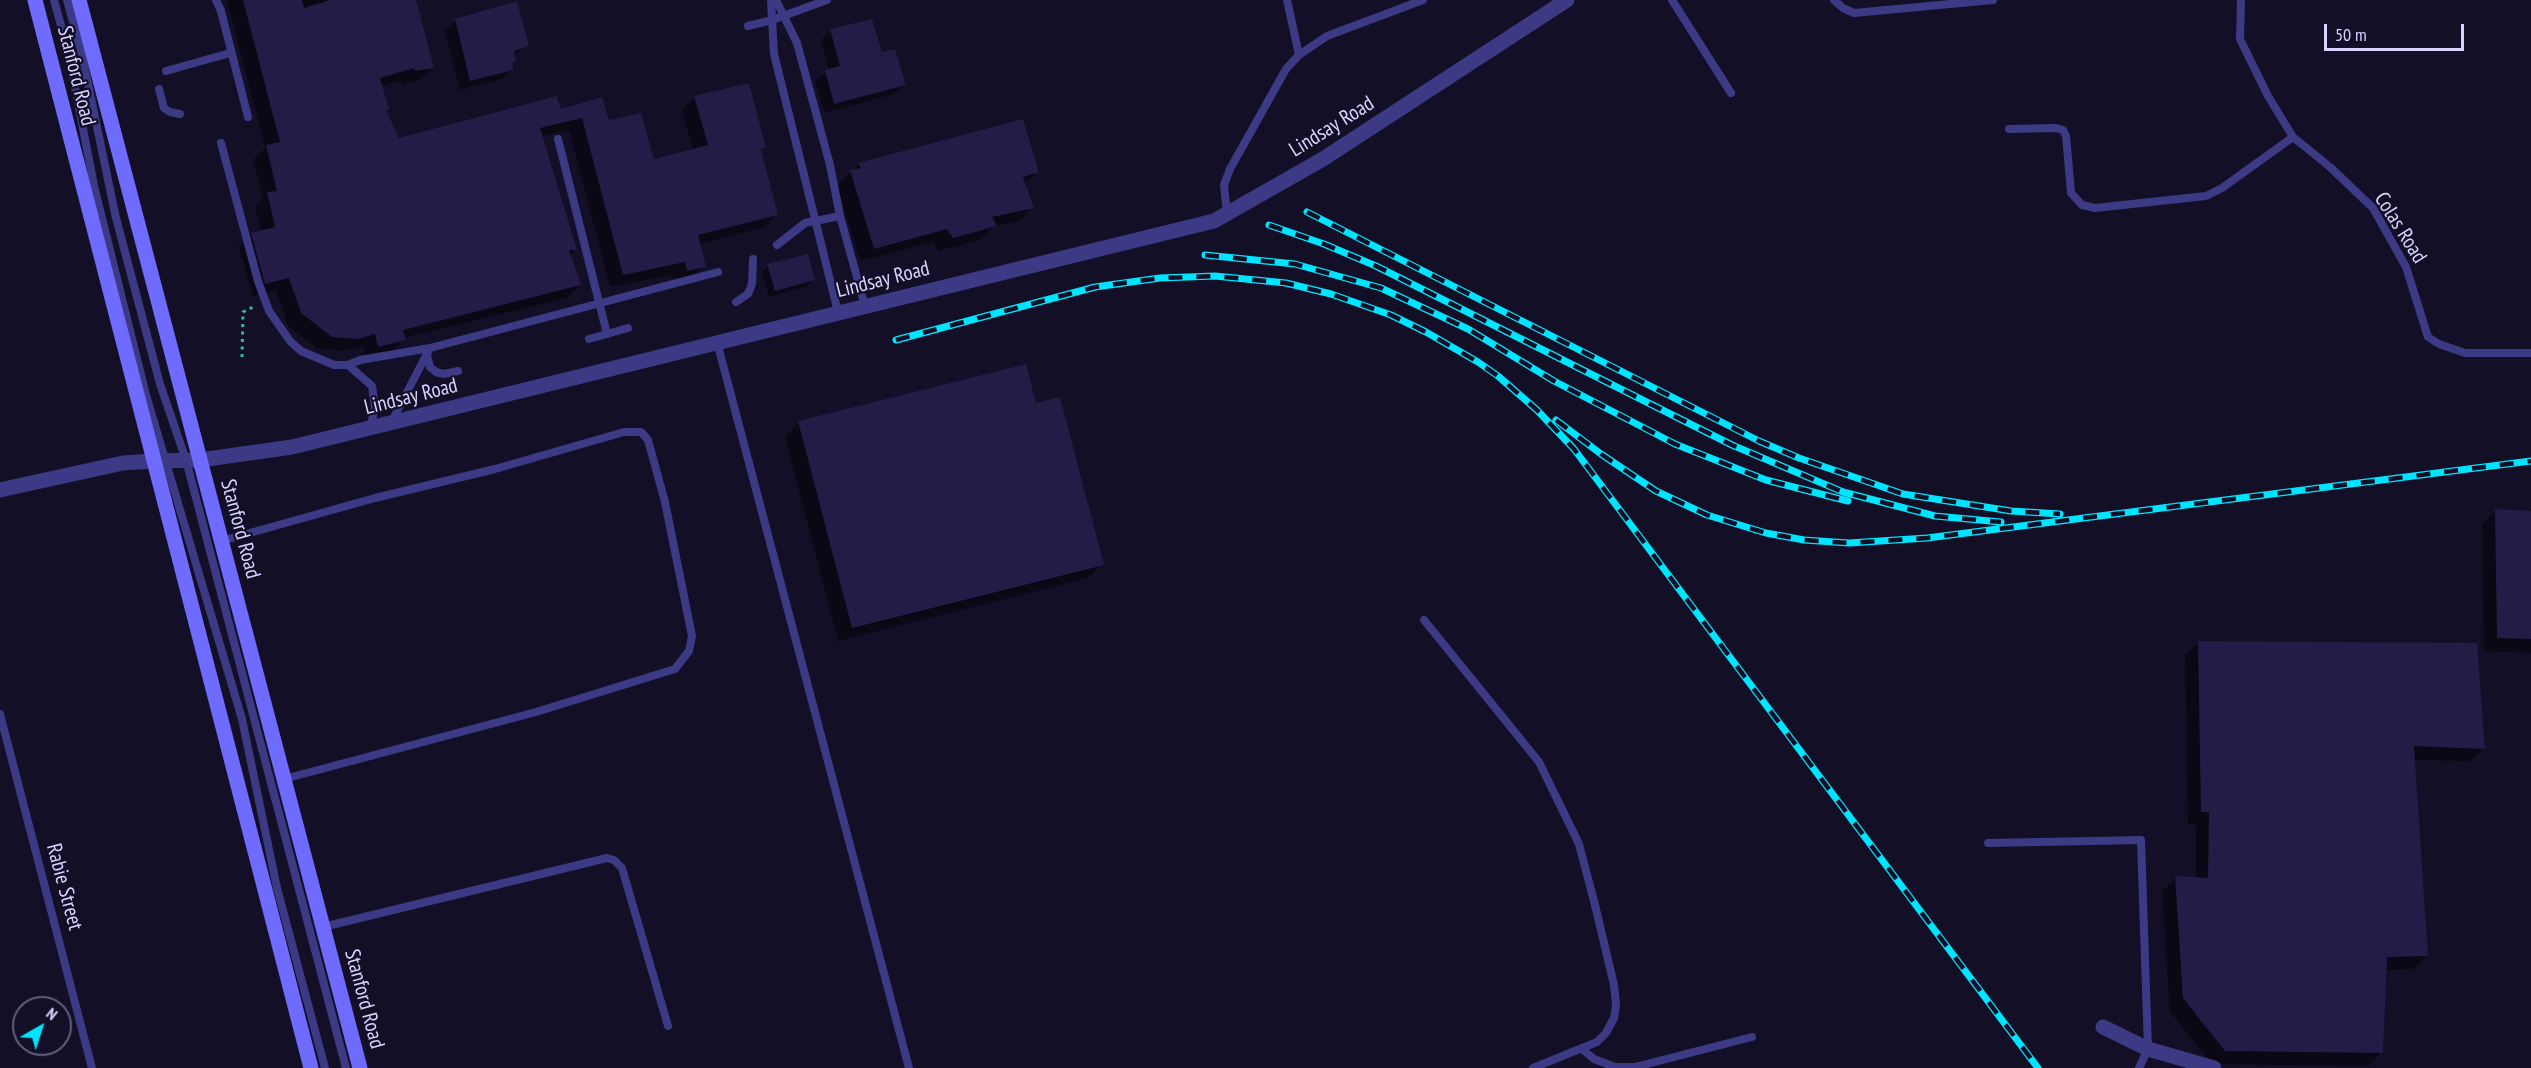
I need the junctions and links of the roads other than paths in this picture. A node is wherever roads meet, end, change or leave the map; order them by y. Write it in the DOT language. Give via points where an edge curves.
graph roads {
  1 [pos="34,0"];
  2 [pos="54,0"];
  3 [pos="67,0"];
  4 [pos="79,0"];
  5 [pos="216,0"];
  6 [pos="771,0"];
  7 [pos="776,0"];
  8 [pos="827,0"];
  9 [pos="1287,0"];
  10 [pos="1423,0"];
  11 [pos="1567,0"];
  12 [pos="1672,0"];
  13 [pos="1834,0"];
  14 [pos="1993,0"];
  15 [pos="2241,0"];
  16 [pos="783,15"];
  17 [pos="772,20"];
  18 [pos="748,26"];
  19 [pos="230,53"];
  20 [pos="1299,55"];
  21 [pos="166,71"];
  22 [pos="159,89"];
  23 [pos="1731,93"];
  24 [pos="180,114"];
  25 [pos="248,117"];
  26 [pos="2009,129"];
  27 [pos="2293,137"];
  28 [pos="558,139"];
  29 [pos="221,143"];
  30 [pos="1227,214"];
  31 [pos="840,216"];
  32 [pos="816,220"];
  33 [pos="777,245"];
  34 [pos="753,259"];
  35 [pos="718,272"];
  36 [pos="736,302"];
  37 [pos="599,303"];
  38 [pos="865,306"];
  39 [pos="838,312"];
  40 [pos="628,328"];
  41 [pos="607,334"];
  42 [pos="589,339"];
  43 [pos="717,342"];
  44 [pos="428,351"];
  45 [pos="2531,353"];
  46 [pos="348,365"];
  47 [pos="458,371"];
  48 [pos="391,423"];
  49 [pos="370,428"];
  50 [pos="193,460"];
  51 [pos="161,462"];
  52 [pos="0,490"];
  53 [pos="221,541"];
  54 [pos="1425,620"];
  55 [pos="0,714"];
  56 [pos="284,779"];
  57 [pos="1988,843"];
  58 [pos="323,927"];
  59 [pos="668,1026"];
  60 [pos="2103,1027"];
  61 [pos="1752,1037"];
  62 [pos="1582,1049"];
  63 [pos="2148,1049"];
  64 [pos="92,1068"];
  65 [pos="311,1068"];
  66 [pos="325,1068"];
  67 [pos="346,1068"];
  68 [pos="360,1068"];
  69 [pos="909,1068"];
  70 [pos="1533,1068"];
  71 [pos="2139,1068"];
  72 [pos="2214,1068"];
  1 -- 51 [label="main road, Stanford Road"];
  2 -- 51 [label="lane"];
  3 -- 50 [label="lane" via="119,230 160,384"];
  4 -- 50 [label="main road, Stanford Road"];
  5 -- 19 [label="lane"];
  6 -- 17 [label="lane"];
  7 -- 16 [label="lane"];
  8 -- 16 [label="lane"];
  9 -- 20 [label="lane"];
  10 -- 20 [label="lane" via="1327,36"];
  11 -- 30 [label="street, Lindsay Road" via="1323,159"];
  12 -- 23 [label="lane"];
  13 -- 14 [label="lane" via="1854,13"];
  15 -- 27 [label="lane, Colas Road" via="2240,39"];
  16 -- 17 [label="lane"];
  16 -- 31 [label="lane" via="797,43 809,84"];
  17 -- 18 [label="lane"];
  17 -- 32 [label="lane" via="774,54"];
  19 -- 21 [label="lane"];
  19 -- 25 [label="lane"];
  20 -- 30 [label="lane" via="1286,69 1230,169 1224,185"];
  22 -- 24 [label="lane" via="164,108"];
  26 -- 27 [label="lane" via="2063,130 2071,193 2082,205 2096,208 2206,196"];
  27 -- 45 [label="lane, Colas Road" via="2373,208 2406,267 2428,337 2465,353"];
  28 -- 37 [label="lane"];
  29 -- 46 [label="lane" via="265,301 277,324 302,351 334,365"];
  30 -- 38 [label="street, Lindsay Road" via="1193,226"];
  31 -- 32 [label="lane"];
  31 -- 38 [label="lane"];
  32 -- 33 [label="lane" via="798,227"];
  32 -- 39 [label="lane"];
  34 -- 36 [label="lane" via="753,284 748,294"];
  35 -- 37 [label="lane"];
  37 -- 41 [label="lane"];
  37 -- 44 [label="lane"];
  38 -- 39 [label="street, Lindsay Road"];
  39 -- 43 [label="street, Lindsay Road"];
  40 -- 41 [label="lane"];
  41 -- 42 [label="lane"];
  43 -- 48 [label="street, Lindsay Road"];
  43 -- 69 [label="lane"];
  44 -- 46 [label="lane"];
  44 -- 47 [label="lane" via="430,367 436,372"];
  44 -- 48 [label="lane"];
  46 -- 49 [label="lane" via="372,386 375,408"];
  48 -- 49 [label="street, Lindsay Road"];
  49 -- 50 [label="street, Lindsay Road" via="292,447"];
  50 -- 51 [label="street, Lindsay Road"];
  50 -- 53 [label="main road, Stanford Road"];
  50 -- 67 [label="lane"];
  51 -- 52 [label="street, Lindsay Road" via="123,463"];
  51 -- 65 [label="main road, Stanford Road"];
  51 -- 66 [label="lane" via="242,719 277,888"];
  53 -- 56 [label="main road, Stanford Road"];
  53 -- 56 [label="lane" via="624,432 641,432 648,440 665,502 692,636 689,651 675,669 536,712"];
  54 -- 62 [label="lane" via="1539,762 1579,844 1616,1005 1606,1033"];
  55 -- 64 [label="lane, Rabie Street"];
  56 -- 58 [label="main road, Stanford Road"];
  57 -- 63 [label="lane" via="2141,840"];
  58 -- 59 [label="lane" via="607,858 614,860 622,868"];
  58 -- 68 [label="main road, Stanford Road"];
  60 -- 63 [label="street"];
  61 -- 62 [label="lane" via="1635,1066 1615,1067 1594,1059"];
  62 -- 70 [label="lane"];
  63 -- 71 [label="lane"];
  63 -- 72 [label="street"];
}
